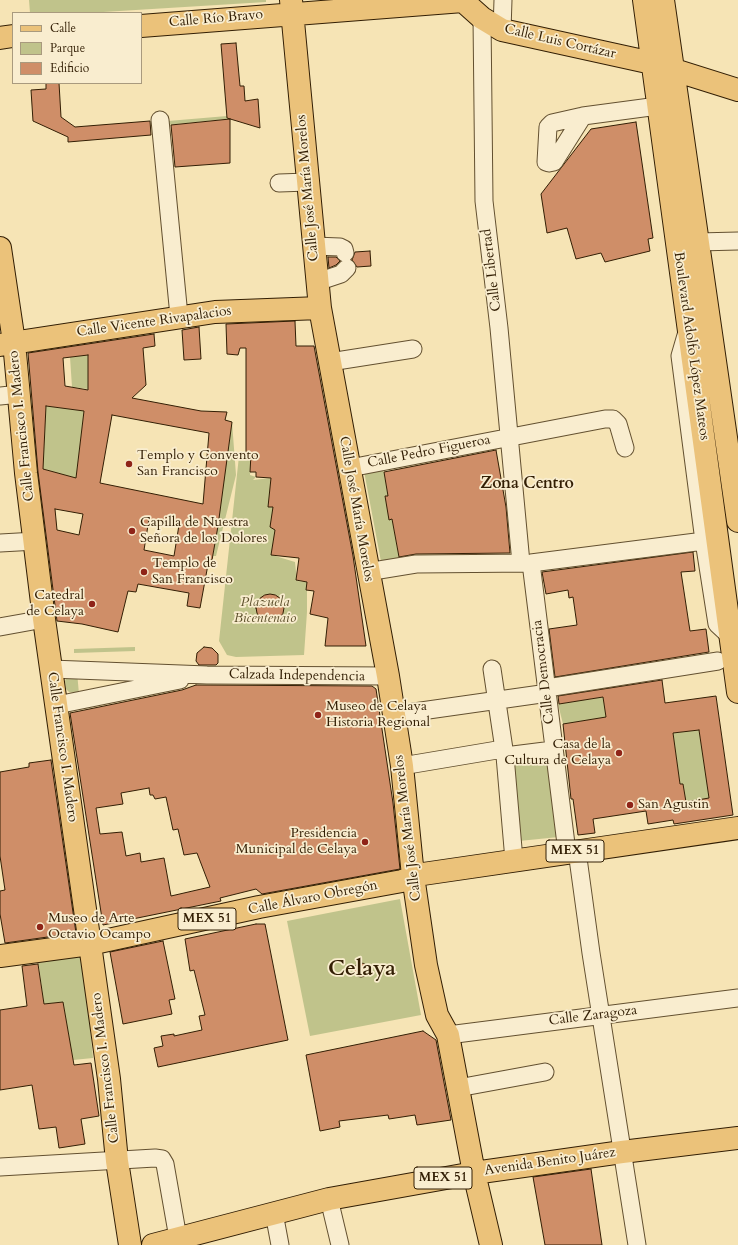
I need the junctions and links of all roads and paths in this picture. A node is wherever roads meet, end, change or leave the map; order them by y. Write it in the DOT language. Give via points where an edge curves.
graph roads {
  1 [pos="503,0"];
  2 [pos="644,0"];
  3 [pos="664,0"];
  4 [pos="291,6"];
  5 [pos="482,18"];
  6 [pos="142,19"];
  7 [pos="142,26"];
  8 [pos="502,30"];
  9 [pos="12,36"];
  10 [pos="0,38"];
  11 [pos="652,63"];
  12 [pos="674,70"];
  13 [pos="738,90"];
  14 [pos="658,106"];
  15 [pos="583,116"];
  16 [pos="160,120"];
  17 [pos="308,182"];
  18 [pos="279,183"];
  19 [pos="738,240"];
  20 [pos="698,242"];
  21 [pos="314,246"];
  22 [pos="0,248"];
  23 [pos="317,282"];
  24 [pos="320,308"];
  25 [pos="179,316"];
  26 [pos="689,326"];
  27 [pos="7,343"];
  28 [pos="413,349"];
  29 [pos="330,362"];
  30 [pos="10,395"];
  31 [pos="508,436"];
  32 [pos="625,448"];
  33 [pos="350,468"];
  34 [pos="516,521"];
  35 [pos="738,521"];
  36 [pos="36,541"];
  37 [pos="704,542"];
  38 [pos="0,543"];
  39 [pos="526,563"];
  40 [pos="368,572"];
  41 [pos="44,619"];
  42 [pos="0,627"];
  43 [pos="731,637"];
  44 [pos="718,661"];
  45 [pos="51,669"];
  46 [pos="492,669"];
  47 [pos="207,675"];
  48 [pos="388,676"];
  49 [pos="548,690"];
  50 [pos="738,692"];
  51 [pos="497,699"];
  52 [pos="57,705"];
  53 [pos="393,715"];
  54 [pos="553,750"];
  55 [pos="504,752"];
  56 [pos="402,766"];
  57 [pos="738,828"];
  58 [pos="572,852"];
  59 [pos="514,860"];
  60 [pos="412,876"];
  61 [pos="90,944"];
  62 [pos="0,956"];
  63 [pos="738,998"];
  64 [pos="601,1015"];
  65 [pos="448,1035"];
  66 [pos="546,1072"];
  67 [pos="458,1088"];
  68 [pos="738,1138"];
  69 [pos="622,1152"];
  70 [pos="116,1161"];
  71 [pos="0,1167"];
  72 [pos="474,1173"];
  73 [pos="329,1199"];
  74 [pos="274,1213"];
  75 [pos="178,1238"];
  76 [pos="130,1245"];
  77 [pos="153,1245"];
  78 [pos="280,1245"];
  79 [pos="340,1245"];
  80 [pos="491,1245"];
  81 [pos="637,1245"];
  1 -- 8 [label="street"];
  2 -- 11 [label="main road, Boulevard Adolfo López Mateos"];
  3 -- 12 [label="main road, Boulevard Adolfo López Mateos"];
  4 -- 5 [label="main road, Calle Luis Cortázar" via="463,0"];
  4 -- 6 [label="street"];
  4 -- 7 [label="main road, Calle Río Bravo"];
  4 -- 17 [label="main road, Calle José María Morelos"];
  5 -- 8 [label="main road, Calle Luis Cortázar"];
  5 -- 31 [label="street, Calle Libertad" via="484,201 499,328"];
  8 -- 11 [label="main road, Calle Luis Cortázar"];
  9 -- 10 [label="main road"];
  11 -- 12 [label="main road, Calle Luis Cortázar"];
  11 -- 14 [label="main road, Boulevard Adolfo López Mateos"];
  12 -- 13 [label="main road, Calle Luis Cortázar"];
  12 -- 20 [label="main road, Boulevard Adolfo López Mateos"];
  14 -- 15 [label="street"];
  14 -- 26 [label="main road, Boulevard Adolfo López Mateos"];
  16 -- 25 [label="street"];
  17 -- 18 [label="street"];
  17 -- 21 [label="main road, Calle José María Morelos"];
  19 -- 20 [label="street"];
  20 -- 35 [label="main road, Boulevard Adolfo López Mateos"];
  21 -- 23 [label="main road, Calle José María Morelos"];
  21 -- 23 [label="street" via="344,249 346,261 342,274"];
  22 -- 27 [label="main road, Calle Francisco I. Madero"];
  23 -- 24 [label="main road, Calle José María Morelos"];
  24 -- 25 [label="main road, Calle Vicente Rivapalacios"];
  24 -- 29 [label="main road, Calle José María Morelos"];
  25 -- 27 [label="main road, Calle Vicente Rivapalacios"];
  26 -- 37 [label="street" via="680,356"];
  26 -- 43 [label="main road, Boulevard Adolfo López Mateos"];
  27 -- 30 [label="main road, Calle Francisco I. Madero"];
  28 -- 29 [label="street"];
  29 -- 33 [label="main road, Calle José María Morelos"];
  30 -- 36 [label="main road, Calle Francisco I. Madero" via="26,473"];
  31 -- 32 [label="street, Calle Pedro Figueroa" via="613,419 618,424"];
  31 -- 33 [label="street, Calle Pedro Figueroa"];
  31 -- 34 [label="street, Calle Libertad"];
  33 -- 40 [label="main road, Calle José María Morelos"];
  34 -- 39 [label="street, Calle Democracia"];
  36 -- 38 [label="street"];
  36 -- 41 [label="main road, Calle Francisco I. Madero"];
  37 -- 39 [label="street"];
  37 -- 43 [label="street" via="717,624"];
  39 -- 40 [label="street" via="416,564"];
  39 -- 49 [label="street, Calle Democracia"];
  40 -- 48 [label="main road, Calle José María Morelos"];
  41 -- 42 [label="street"];
  41 -- 45 [label="main road, Calle Francisco I. Madero"];
  43 -- 50 [label="main road, Boulevard Adolfo López Mateos"];
  44 -- 49 [label="street"];
  45 -- 47 [label="street, Calzada Independencia"];
  45 -- 52 [label="main road, Calle Francisco I. Madero"];
  46 -- 51 [label="street"];
  47 -- 48 [label="street, Calzada Independencia"];
  47 -- 52 [label="street, Calzada Independencia"];
  48 -- 53 [label="main road, Calle José María Morelos"];
  49 -- 51 [label="street"];
  49 -- 54 [label="street, Calle Democracia"];
  51 -- 53 [label="street"];
  51 -- 55 [label="street"];
  52 -- 61 [label="main road, Calle Francisco I. Madero"];
  53 -- 56 [label="main road, Calle José María Morelos"];
  54 -- 55 [label="street"];
  54 -- 58 [label="street, Calle Democracia"];
  55 -- 56 [label="street"];
  55 -- 59 [label="street"];
  56 -- 60 [label="main road, Calle José María Morelos"];
  57 -- 58 [label="main road, MEX 51"];
  58 -- 59 [label="main road, MEX 51"];
  58 -- 64 [label="street, Calle Democracia"];
  59 -- 60 [label="main road, MEX 51"];
  60 -- 61 [label="main road, Calle Álvaro Obregón / MEX 51" via="402,881 259,907"];
  60 -- 65 [label="main road, Calle José María Morelos" via="437,1015"];
  61 -- 62 [label="main road, Calle Álvaro Obregón / MEX 51"];
  61 -- 70 [label="main road, Calle Francisco I. Madero" via="109,1079"];
  63 -- 64 [label="street, Calle Zaragoza"];
  64 -- 65 [label="street, Calle Zaragoza"];
  64 -- 69 [label="street, Calle Democracia"];
  65 -- 67 [label="main road, Calle José María Morelos"];
  66 -- 67 [label="street"];
  67 -- 72 [label="main road, Calle José María Morelos"];
  68 -- 69 [label="main road, Avenida Benito Juárez / MEX 51"];
  69 -- 72 [label="main road, Avenida Benito Juárez / MEX 51"];
  69 -- 81 [label="street, Calle Democracia"];
  70 -- 71 [label="street"];
  70 -- 75 [label="street" via="162,1159"];
  70 -- 76 [label="main road, Calle Francisco I. Madero"];
  72 -- 73 [label="main road, Avenida Benito Juárez / MEX 51"];
  72 -- 80 [label="main road, Calle José María Morelos"];
  73 -- 74 [label="main road, Avenida Benito Juárez / MEX 51"];
  73 -- 79 [label="street"];
  74 -- 75 [label="main road, Avenida Benito Juárez / MEX 51"];
  74 -- 78 [label="street"];
  75 -- 77 [label="main road, Avenida Benito Juárez / MEX 51"];
}
